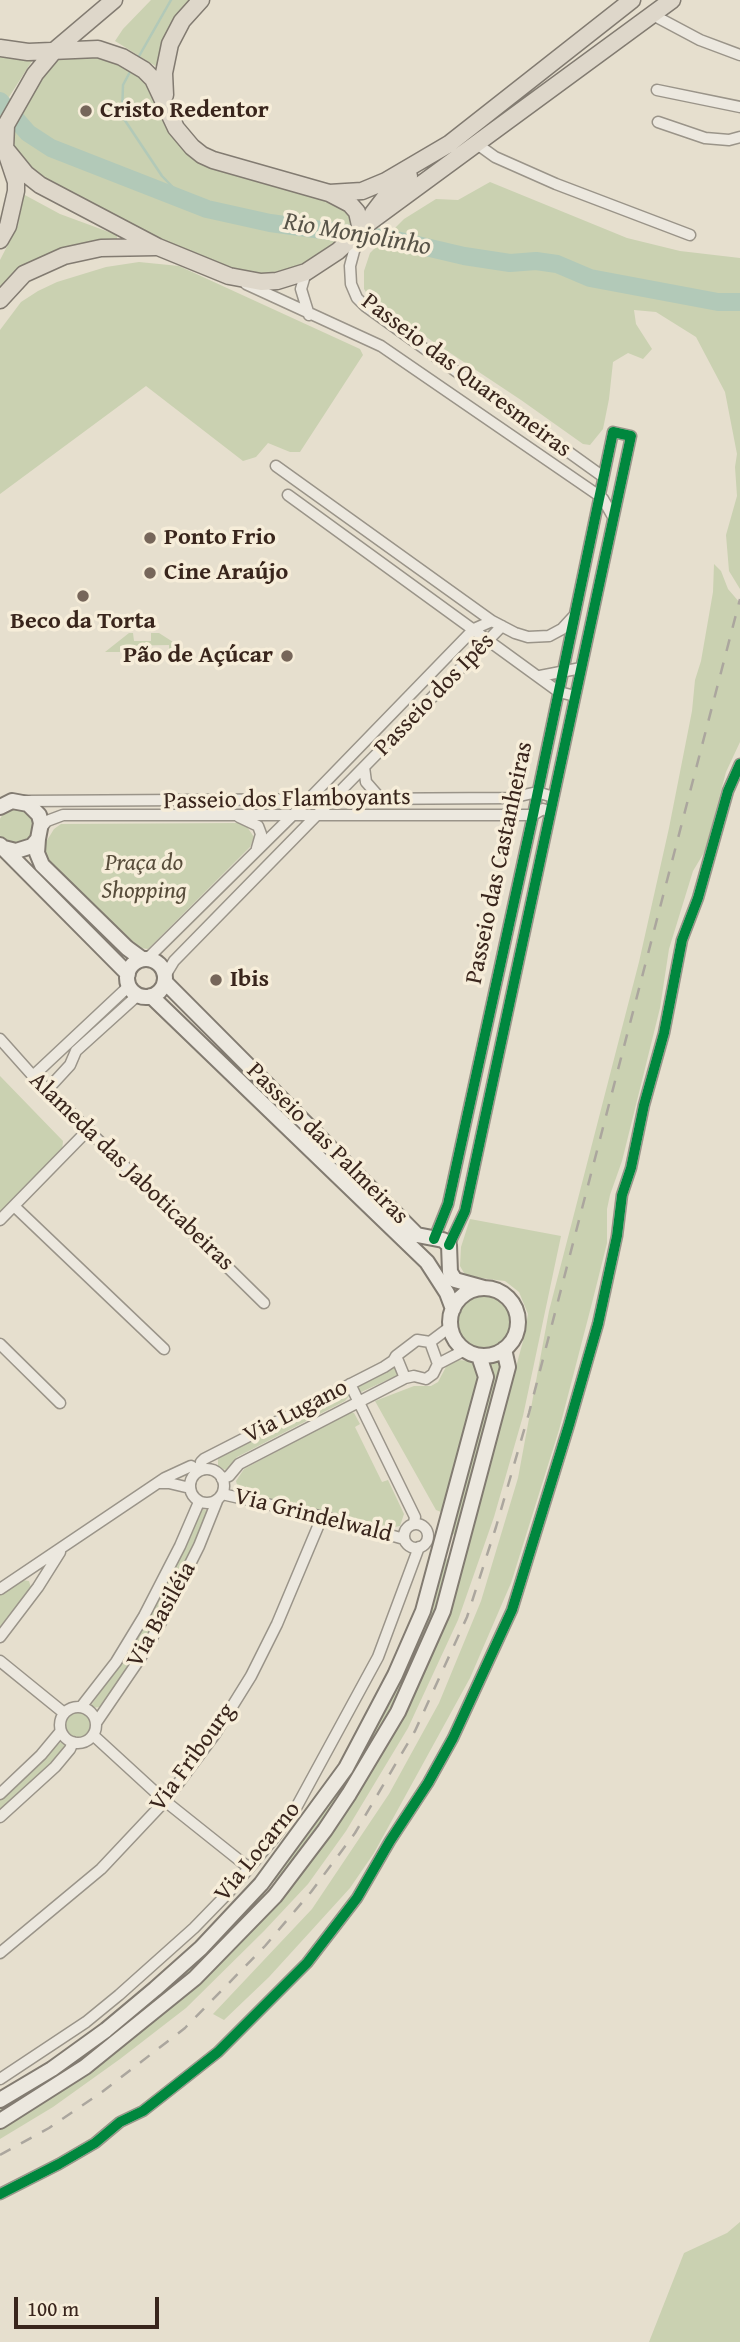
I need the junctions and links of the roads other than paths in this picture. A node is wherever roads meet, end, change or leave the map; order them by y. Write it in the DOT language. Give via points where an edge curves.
graph roads {
  1 [pos="114,0"];
  2 [pos="201,0"];
  3 [pos="632,0"];
  4 [pos="642,0"];
  5 [pos="673,0"];
  6 [pos="653,15"];
  7 [pos="0,48"];
  8 [pos="55,50"];
  9 [pos="740,55"];
  10 [pos="657,90"];
  11 [pos="165,101"];
  12 [pos="740,107"];
  13 [pos="657,122"];
  14 [pos="740,137"];
  15 [pos="3,143"];
  16 [pos="449,144"];
  17 [pos="477,144"];
  18 [pos="329,193"];
  19 [pos="364,228"];
  20 [pos="690,235"];
  21 [pos="0,240"];
  22 [pos="158,247"];
  23 [pos="346,251"];
  24 [pos="306,272"];
  25 [pos="229,276"];
  26 [pos="0,300"];
  27 [pos="309,314"];
  28 [pos="276,466"];
  29 [pos="603,476"];
  30 [pos="288,495"];
  31 [pos="598,495"];
  32 [pos="612,515"];
  33 [pos="574,616"];
  34 [pos="497,623"];
  35 [pos="474,629"];
  36 [pos="489,639"];
  37 [pos="568,646"];
  38 [pos="585,649"];
  39 [pos="437,667"];
  40 [pos="581,668"];
  41 [pos="563,672"];
  42 [pos="540,676"];
  43 [pos="450,679"];
  44 [pos="559,692"];
  45 [pos="575,696"];
  46 [pos="363,743"];
  47 [pos="373,758"];
  48 [pos="740,764"];
  49 [pos="364,767"];
  50 [pos="335,773"];
  51 [pos="349,783"];
  52 [pos="537,792"];
  53 [pos="553,797"];
  54 [pos="360,798"];
  55 [pos="380,798"];
  56 [pos="510,798"];
  57 [pos="333,799"];
  58 [pos="20,801"];
  59 [pos="272,801"];
  60 [pos="307,801"];
  61 [pos="2,805"];
  62 [pos="550,811"];
  63 [pos="232,815"];
  64 [pos="272,815"];
  65 [pos="317,815"];
  66 [pos="366,815"];
  67 [pos="509,815"];
  68 [pos="292,816"];
  69 [pos="532,819"];
  70 [pos="547,828"];
  71 [pos="39,834"];
  72 [pos="273,835"];
  73 [pos="0,845"];
  74 [pos="286,846"];
  75 [pos="255,853"];
  76 [pos="144,959"];
  77 [pos="165,979"];
  78 [pos="136,988"];
  79 [pos="0,1039"];
  80 [pos="68,1043"];
  81 [pos="76,1051"];
  82 [pos="33,1076"];
  83 [pos="47,1090"];
  84 [pos="89,1129"];
  85 [pos="448,1204"];
  86 [pos="14,1206"];
  87 [pos="465,1211"];
  88 [pos="0,1220"];
  89 [pos="430,1238"];
  90 [pos="449,1245"];
  91 [pos="427,1262"];
  92 [pos="484,1288"];
  93 [pos="264,1303"];
  94 [pos="453,1309"];
  95 [pos="450,1327"];
  96 [pos="430,1342"];
  97 [pos="0,1344"];
  98 [pos="164,1349"];
  99 [pos="504,1349"];
  100 [pos="472,1353"];
  101 [pos="397,1356"];
  102 [pos="438,1364"];
  103 [pos="405,1378"];
  104 [pos="350,1384"];
  105 [pos="358,1401"];
  106 [pos="60,1403"];
  107 [pos="200,1470"];
  108 [pos="222,1479"];
  109 [pos="158,1483"];
  110 [pos="190,1488"];
  111 [pos="220,1497"];
  112 [pos="199,1502"];
  113 [pos="322,1517"];
  114 [pos="414,1523"];
  115 [pos="404,1539"];
  116 [pos="443,1541"];
  117 [pos="419,1547"];
  118 [pos="462,1547"];
  119 [pos="62,1549"];
  120 [pos="21,1575"];
  121 [pos="38,1587"];
  122 [pos="0,1589"];
  123 [pos="0,1637"];
  124 [pos="0,1661"];
  125 [pos="81,1707"];
  126 [pos="64,1713"];
  127 [pos="96,1723"];
  128 [pos="61,1731"];
  129 [pos="93,1735"];
  130 [pos="73,1742"];
  131 [pos="0,1794"];
  132 [pos="165,1801"];
  133 [pos="0,1818"];
  134 [pos="249,1868"];
  135 [pos="261,1884"];
  136 [pos="275,1896"];
  137 [pos="0,1953"];
  138 [pos="0,2079"];
  139 [pos="0,2100"];
  140 [pos="0,2121"];
  141 [pos="0,2194"];
  1 -- 8 [label="main road"];
  2 -- 11 [label="main road" via="170,44"];
  3 -- 16 [label="main road"];
  4 -- 6 [label="main road"];
  5 -- 6 [label="main road"];
  6 -- 9 [label="street"];
  6 -- 17 [label="main road"];
  7 -- 8 [label="main road"];
  8 -- 11 [label="main road" via="98,49 122,57 153,79"];
  8 -- 15 [label="main road" via="5,125"];
  10 -- 12 [label="street"];
  11 -- 18 [label="main road" via="176,128 202,155"];
  13 -- 14 [label="street" via="705,138"];
  15 -- 21 [label="main road" via="16,191 11,219"];
  15 -- 22 [label="main road" via="40,185"];
  16 -- 18 [label="main road" via="362,191"];
  16 -- 19 [label="main road" via="386,196"];
  17 -- 19 [label="main road"];
  17 -- 20 [label="street" via="556,184"];
  18 -- 19 [label="main road" via="350,204"];
  19 -- 23 [label="main road"];
  22 -- 25 [label="main road"];
  22 -- 26 [label="main road" via="101,248 64,256 24,274"];
  23 -- 24 [label="main road"];
  23 -- 29 [label="street, Passeio das Quaresmeiras" via="351,284 365,306"];
  24 -- 25 [label="main road" via="261,282"];
  24 -- 27 [label="street" via="301,289"];
  25 -- 27 [label="street, Passeio das Quaresmeiras"];
  27 -- 31 [label="street, Passeio das Quaresmeiras" via="381,346"];
  28 -- 34 [label="street"];
  29 -- 31 [label="street, Passeio das Quaresmeiras"];
  29 -- 32 [label="street, Passeio das Quaresmeiras" via="613,432 631,436"];
  30 -- 35 [label="street"];
  31 -- 32 [label="street"];
  31 -- 33 [label="street, Passeio das Castanheiras"];
  32 -- 38 [label="street"];
  33 -- 34 [label="street" via="562,629 542,637 521,636"];
  33 -- 37 [label="street, Passeio das Castanheiras"];
  34 -- 35 [label="street"];
  34 -- 36 [label="street, Passeio dos Ipês"];
  35 -- 36 [label="street"];
  35 -- 39 [label="street, Passeio dos Ipês"];
  36 -- 42 [label="street"];
  36 -- 43 [label="street, Passeio dos Ipês"];
  37 -- 38 [label="street"];
  37 -- 41 [label="street, Passeio das Castanheiras"];
  38 -- 40 [label="street"];
  39 -- 43 [label="street"];
  39 -- 46 [label="street, Passeio dos Ipês"];
  40 -- 41 [label="street"];
  40 -- 45 [label="street"];
  41 -- 42 [label="street"];
  41 -- 44 [label="street, Passeio das Castanheiras"];
  42 -- 44 [label="street"];
  43 -- 47 [label="street, Passeio dos Ipês"];
  44 -- 45 [label="street"];
  44 -- 52 [label="street, Passeio das Castanheiras"];
  45 -- 53 [label="street"];
  46 -- 47 [label="street"];
  46 -- 50 [label="street, Passeio dos Ipês"];
  47 -- 49 [label="street, Passeio dos Ipês"];
  48 -- 141 [label="street" via="682,940 664,1032 622,1195 598,1324 569,1425 512,1610 453,1738 357,1898 306,1963 218,2052 95,2143"];
  49 -- 51 [label="street, Passeio dos Ipês"];
  49 -- 55 [label="street" via="366,782"];
  50 -- 51 [label="street"];
  50 -- 60 [label="street, Passeio dos Ipês"];
  51 -- 57 [label="street, Passeio dos Ipês"];
  52 -- 53 [label="street, Passeio dos Flamboyants"];
  52 -- 56 [label="street, Passeio dos Flamboyants"];
  52 -- 69 [label="street, Passeio das Castanheiras"];
  53 -- 62 [label="street"];
  54 -- 55 [label="street, Passeio dos Flamboyants"];
  54 -- 57 [label="street, Passeio dos Flamboyants"];
  54 -- 66 [label="street"];
  55 -- 56 [label="street, Passeio dos Flamboyants"];
  56 -- 67 [label="street"];
  57 -- 60 [label="street, Passeio dos Flamboyants"];
  57 -- 65 [label="street, Passeio dos Ipês"];
  58 -- 59 [label="street, Passeio dos Flamboyants"];
  58 -- 61 [label="street"];
  58 -- 71 [label="street" via="39,815"];
  59 -- 60 [label="street, Passeio dos Flamboyants"];
  59 -- 64 [label="street" via="276,809"];
  60 -- 68 [label="street, Passeio dos Ipês"];
  62 -- 69 [label="street, Passeio dos Flamboyants" via="543,809"];
  62 -- 70 [label="street"];
  63 -- 64 [label="street, Passeio dos Flamboyants"];
  63 -- 71 [label="street, Passeio dos Flamboyants" via="62,815 47,821"];
  63 -- 75 [label="street" via="258,826 261,834"];
  64 -- 68 [label="street, Passeio dos Flamboyants"];
  65 -- 66 [label="street, Passeio dos Flamboyants"];
  65 -- 68 [label="street, Passeio dos Flamboyants"];
  65 -- 74 [label="street, Passeio dos Ipês"];
  66 -- 67 [label="street, Passeio dos Flamboyants"];
  67 -- 69 [label="street, Passeio dos Flamboyants"];
  68 -- 72 [label="street, Passeio dos Ipês"];
  69 -- 70 [label="street"];
  69 -- 85 [label="street, Passeio das Castanheiras"];
  70 -- 87 [label="street"];
  71 -- 73 [label="street" via="32,846 16,851"];
  71 -- 76 [label="street" via="37,853 42,865"];
  72 -- 74 [label="street"];
  72 -- 75 [label="street, Passeio dos Ipês"];
  73 -- 78 [label="street, Passeio das Palmeiras"];
  74 -- 77 [label="street, Passeio dos Ipês" via="174,961"];
  75 -- 76 [label="street, Passeio dos Ipês"];
  76 -- 77 [label="street" via="161,966"];
  76 -- 78 [label="street" via="132,965"];
  77 -- 78 [label="street" via="160,991"];
  77 -- 89 [label="street, Passeio das Palmeiras" via="417,1235"];
  78 -- 80 [label="street"];
  78 -- 81 [label="street"];
  78 -- 91 [label="street, Passeio das Palmeiras"];
  79 -- 82 [label="street, Alameda das Jaboticabeiras"];
  80 -- 81 [label="street"];
  80 -- 82 [label="street"];
  81 -- 83 [label="street" via="71,1065"];
  82 -- 83 [label="street, Alameda das Jaboticabeiras"];
  83 -- 84 [label="street, Alameda das Jaboticabeiras"];
  84 -- 86 [label="street"];
  84 -- 93 [label="street, Alameda das Jaboticabeiras"];
  85 -- 87 [label="street"];
  85 -- 89 [label="street, Passeio das Castanheiras"];
  86 -- 88 [label="street"];
  86 -- 98 [label="street"];
  87 -- 90 [label="street"];
  89 -- 90 [label="street, Passeio das Palmeiras"];
  89 -- 91 [label="street" via="424,1250"];
  90 -- 92 [label="street" via="452,1277"];
  91 -- 94 [label="street, Passeio das Palmeiras"];
  92 -- 94 [label="street" via="465,1294"];
  92 -- 99 [label="street" via="505,1296 517,1316 516,1331"];
  94 -- 95 [label="street"];
  95 -- 96 [label="street, Via Lugano"];
  95 -- 100 [label="street" via="454,1339"];
  96 -- 101 [label="street, Via Lugano" via="418,1340"];
  96 -- 102 [label="street"];
  97 -- 106 [label="street"];
  99 -- 100 [label="street" via="492,1355"];
  99 -- 118 [label="street" via="508,1367"];
  100 -- 102 [label="street, Via Lugano"];
  100 -- 116 [label="street" via="486,1377"];
  101 -- 103 [label="street"];
  101 -- 104 [label="street, Via Lugano"];
  102 -- 103 [label="street, Via Lugano" via="430,1377"];
  103 -- 105 [label="street, Via Lugano"];
  104 -- 105 [label="street"];
  104 -- 107 [label="street, Via Lugano" via="204,1459"];
  105 -- 108 [label="street, Via Lugano" via="239,1464"];
  105 -- 114 [label="street"];
  107 -- 108 [label="street" via="216,1472"];
  107 -- 109 [label="street" via="191,1466"];
  107 -- 110 [label="street"];
  108 -- 111 [label="street"];
  109 -- 110 [label="street"];
  109 -- 119 [label="street"];
  110 -- 112 [label="street"];
  111 -- 112 [label="street" via="210,1504"];
  111 -- 113 [label="street, Via Grindelwald"];
  111 -- 127 [label="street, Via Basiléia" via="160,1624"];
  112 -- 125 [label="street, Via Basiléia" via="144,1616"];
  113 -- 115 [label="street, Via Grindelwald"];
  113 -- 132 [label="street, Via Fribourg" via="251,1676"];
  114 -- 115 [label="street" via="406,1528"];
  114 -- 117 [label="street" via="427,1532 427,1540"];
  115 -- 117 [label="street" via="411,1547"];
  116 -- 118 [label="street"];
  116 -- 135 [label="street" via="414,1634 365,1735 333,1787"];
  117 -- 134 [label="street, Via Locarno" via="378,1657 297,1806"];
  118 -- 136 [label="street" via="443,1611 398,1712 325,1830"];
  119 -- 120 [label="street"];
  119 -- 121 [label="street"];
  120 -- 121 [label="street"];
  120 -- 122 [label="street"];
  121 -- 123 [label="street"];
  124 -- 126 [label="street"];
  125 -- 126 [label="street"];
  125 -- 127 [label="street" via="92,1713"];
  126 -- 128 [label="street"];
  127 -- 129 [label="street"];
  128 -- 130 [label="street"];
  128 -- 131 [label="street"];
  129 -- 130 [label="street" via="84,1742"];
  129 -- 132 [label="street"];
  130 -- 133 [label="street" via="55,1767"];
  132 -- 134 [label="street"];
  132 -- 137 [label="street, Via Fribourg" via="92,1877"];
  134 -- 138 [label="street, Via Locarno" via="194,1928 119,1995"];
  135 -- 136 [label="street"];
  135 -- 139 [label="street" via="201,1948 133,2008 60,2063"];
  136 -- 140 [label="street" via="152,2014 85,2067"];
}
